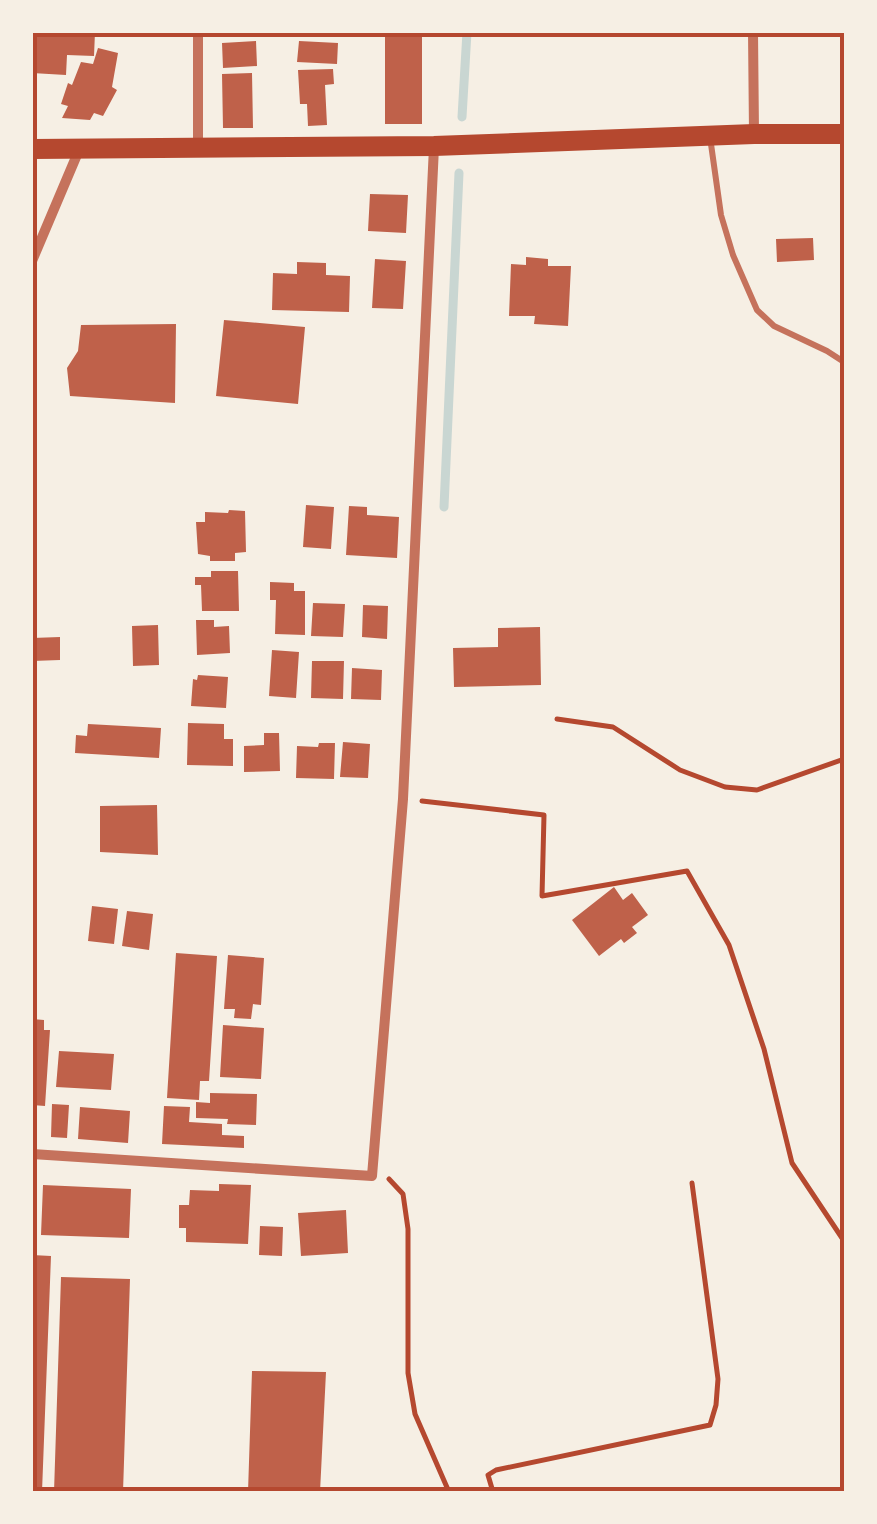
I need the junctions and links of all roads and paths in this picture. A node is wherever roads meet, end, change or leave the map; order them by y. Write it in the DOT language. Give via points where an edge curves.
graph roads {
  1 [pos="198,32"];
  2 [pos="753,32"];
  3 [pos="754,134"];
  4 [pos="844,134"];
  5 [pos="710,136"];
  6 [pos="434,146"];
  7 [pos="198,148"];
  8 [pos="32,149"];
  9 [pos="80,149"];
  10 [pos="32,262"];
  11 [pos="844,362"];
  12 [pos="32,439"];
  13 [pos="33,452"];
  14 [pos="556,719"];
  15 [pos="844,759"];
  16 [pos="403,799"];
  17 [pos="32,1154"];
  18 [pos="372,1176"];
  19 [pos="692,1183"];
  20 [pos="844,1241"];
  21 [pos="449,1492"];
  22 [pos="493,1492"];
  1 -- 7 [label="street"];
  2 -- 3 [label="street"];
  3 -- 4 [label="main road"];
  3 -- 5 [label="main road"];
  5 -- 6 [label="main road"];
  5 -- 11 [label="lane" via="721,215 757,310 774,326"];
  6 -- 7 [label="main road"];
  6 -- 16 [label="street"];
  7 -- 9 [label="main road"];
  8 -- 9 [label="main road"];
  9 -- 10 [label="street"];
  12 -- 13 [label="street"];
  14 -- 15 [label="path" via="613,726 680,770 725,787 757,790"];
  16 -- 18 [label="street"];
  16 -- 20 [label="path" via="544,815 542,896 687,871 730,945 792,1163"];
  17 -- 18 [label="street"];
  18 -- 21 [label="path" via="390,1179 403,1194 410,1387 418,1424"];
  19 -- 22 [label="path" via="718,1379 710,1425 496,1470 488,1475"];
}
